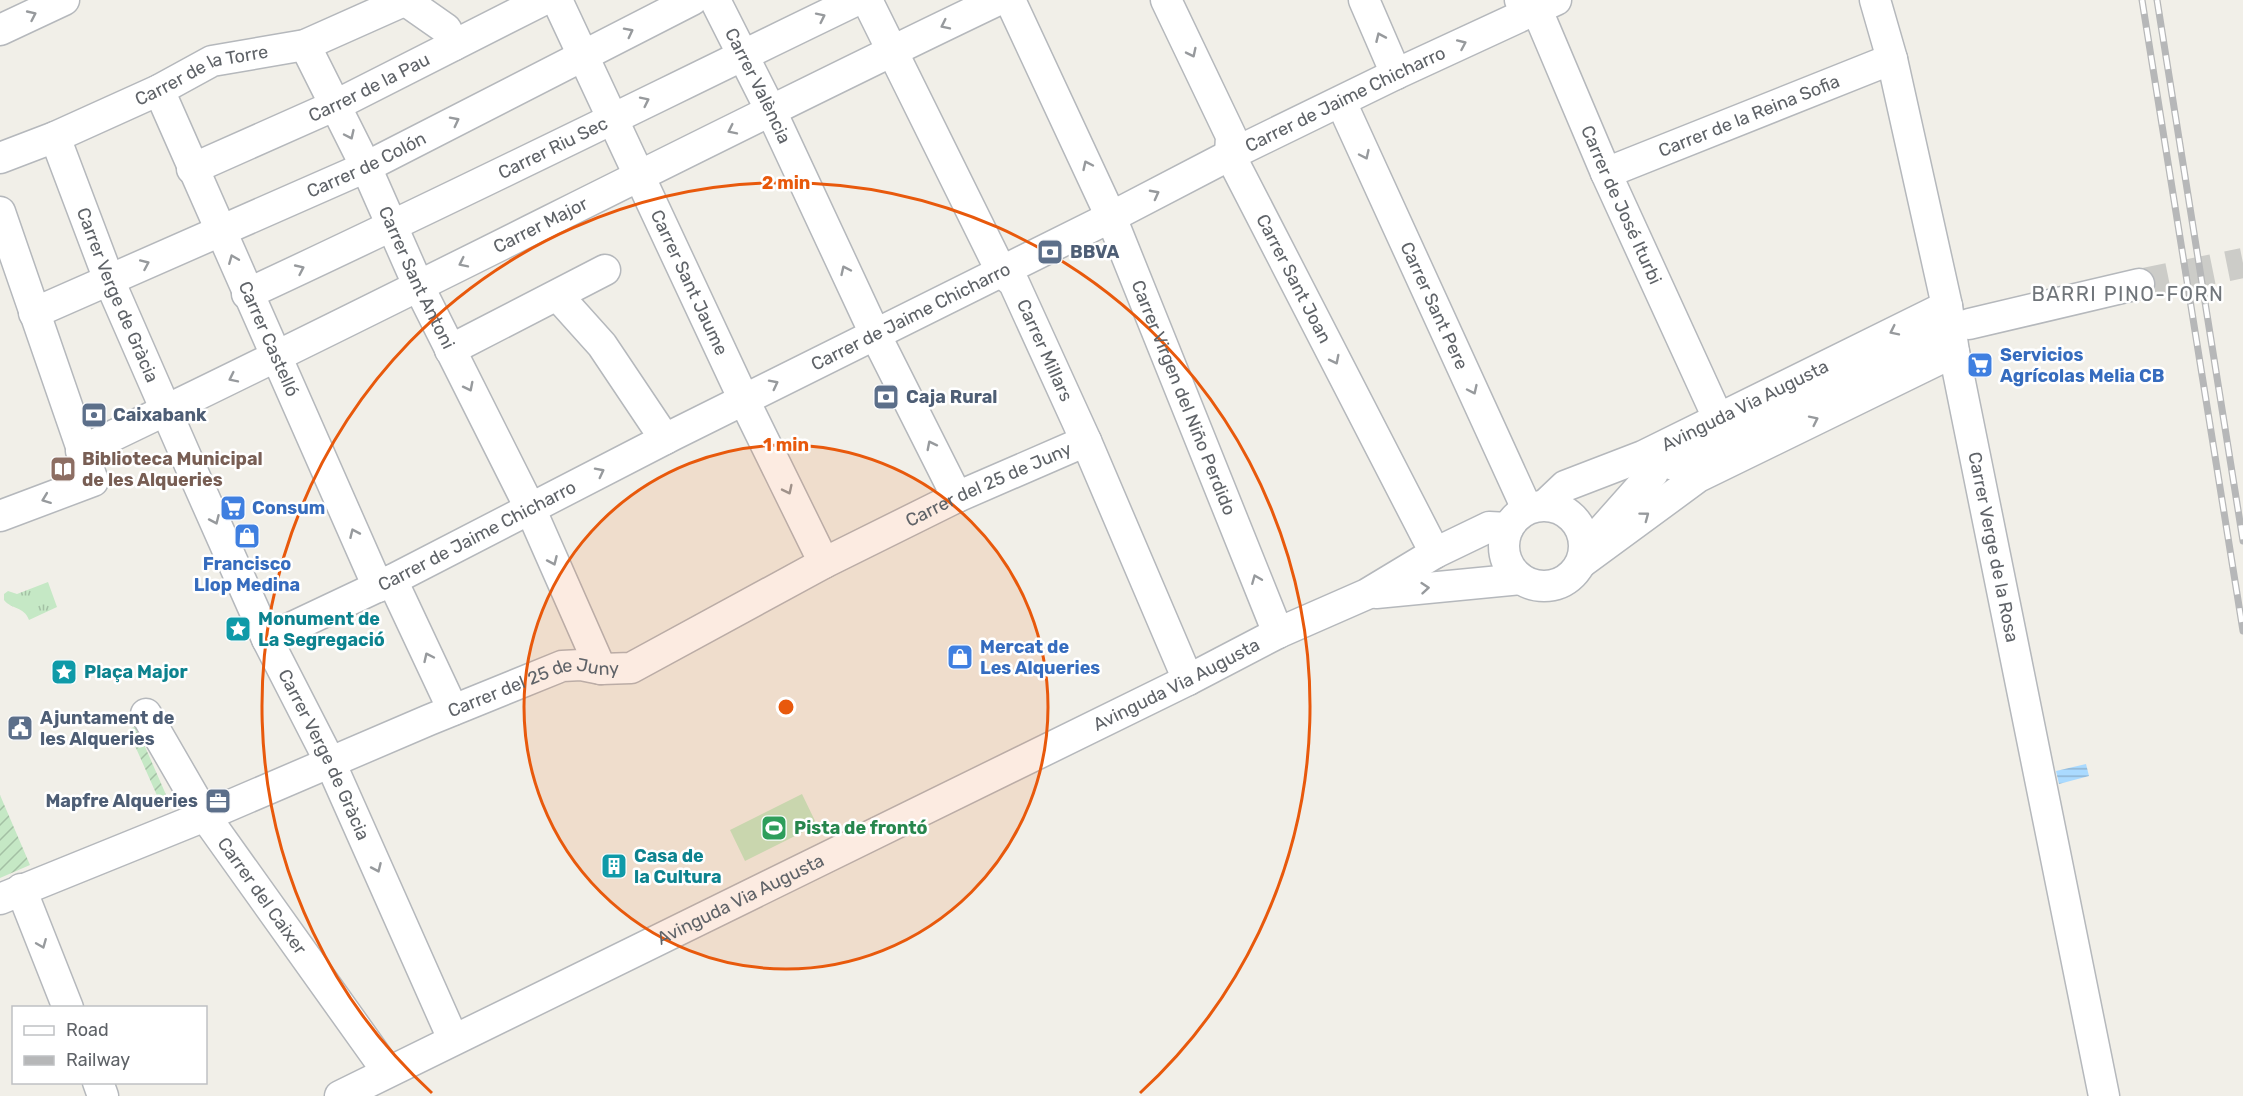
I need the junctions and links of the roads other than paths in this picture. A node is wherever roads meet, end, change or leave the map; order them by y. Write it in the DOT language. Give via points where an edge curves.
graph roads {
  1 [pos="64,0"];
  2 [pos="543,0"];
  3 [pos="556,0"];
  4 [pos="692,0"];
  5 [pos="715,0"];
  6 [pos="857,0"];
  7 [pos="867,0"];
  8 [pos="998,0"];
  9 [pos="1010,0"];
  10 [pos="1166,0"];
  11 [pos="1364,0"];
  12 [pos="1875,0"];
  13 [pos="406,1"];
  14 [pos="1538,4"];
  15 [pos="0,30"];
  16 [pos="305,45"];
  17 [pos="454,45"];
  18 [pos="892,51"];
  19 [pos="582,55"];
  20 [pos="743,55"];
  21 [pos="1892,59"];
  22 [pos="1396,74"];
  23 [pos="159,90"];
  24 [pos="1341,102"];
  25 [pos="336,105"];
  26 [pos="771,111"];
  27 [pos="611,118"];
  28 [pos="55,137"];
  29 [pos="1230,155"];
  30 [pos="0,158"];
  31 [pos="366,167"];
  32 [pos="192,169"];
  33 [pos="1606,173"];
  34 [pos="639,176"];
  35 [pos="0,212"];
  36 [pos="1111,217"];
  37 [pos="392,226"];
  38 [pos="221,230"];
  39 [pos="604,270"];
  40 [pos="1001,271"];
  41 [pos="109,280"];
  42 [pos="2139,284"];
  43 [pos="418,285"];
  44 [pos="247,294"];
  45 [pos="558,296"];
  46 [pos="34,313"];
  47 [pos="1958,315"];
  48 [pos="875,333"];
  49 [pos="1942,345"];
  50 [pos="450,350"];
  51 [pos="276,358"];
  52 [pos="744,399"];
  53 [pos="166,410"];
  54 [pos="1718,418"];
  55 [pos="665,439"];
  56 [pos="1086,441"];
  57 [pos="81,451"];
  58 [pos="1653,473"];
  59 [pos="957,497"];
  60 [pos="530,508"];
  61 [pos="1534,512"];
  62 [pos="0,516"];
  63 [pos="1435,553"];
  64 [pos="1583,556"];
  65 [pos="824,563"];
  66 [pos="1521,579"];
  67 [pos="385,584"];
  68 [pos="1366,594"];
  69 [pos="1278,633"];
  70 [pos="267,639"];
  71 [pos="601,669"];
  72 [pos="1188,680"];
  73 [pos="453,710"];
  74 [pos="146,714"];
  75 [pos="330,762"];
  76 [pos="205,816"];
  77 [pos="10,894"];
  78 [pos="67,1006"];
  79 [pos="453,1039"];
  80 [pos="377,1083"];
  81 [pos="340,1096"];
  82 [pos="2104,1096"];
  15 -- 1 [label="street, one-way"];
  2 -- 17 [label="street, Carrer de la Pau"];
  3 -- 19 [label="street, Carrer Sant Jaume"];
  19 -- 4 [label="street, Carrer de Colón, one-way"];
  5 -- 20 [label="street, Carrer València"];
  20 -- 6 [label="street, Carrer Riu Sec, one-way"];
  7 -- 18 [label="street, Carrer Millars"];
  8 -- 18 [label="street, Carrer Major, one-way"];
  36 -- 9 [label="street, Carrer Virgen del Niño Perdido, one-way"];
  10 -- 29 [label="street, Carrer Sant Joan, one-way" via="1231,136"];
  22 -- 11 [label="street, one-way"];
  12 -- 21 [label="street, Carrer Verge de la Rosa"];
  13 -- 16 [label="street, Carrer de la Torre"];
  13 -- 17 [label="street, Carrer de la Torre" via="446,29"];
  22 -- 14 [label="street, Carrer de Jaime Chicharro, one-way"];
  14 -- 33 [label="street, Carrer de José Iturbi"];
  16 -- 23 [label="street, Carrer de la Torre" via="212,61"];
  16 -- 25 [label="street, Carrer Sant Antoni"];
  17 -- 25 [label="street, Carrer de la Pau"];
  18 -- 26 [label="street, Carrer Major"];
  18 -- 40 [label="street, Carrer Millars"];
  19 -- 27 [label="street, Carrer Sant Jaume"];
  31 -- 19 [label="street, Carrer de Colón, one-way"];
  20 -- 26 [label="street, Carrer València"];
  27 -- 20 [label="street, Carrer Riu Sec, one-way"];
  21 -- 33 [label="street, Carrer de la Reina Sofia"];
  21 -- 47 [label="street, Carrer Verge de la Rosa"];
  22 -- 24 [label="street, Carrer de Jaime Chicharro"];
  23 -- 28 [label="street, Carrer de la Torre"];
  23 -- 32 [label="street, Carrer Castelló"];
  24 -- 29 [label="street, Carrer de Jaime Chicharro"];
  24 -- 61 [label="street, Carrer Sant Pere, one-way"];
  25 -- 31 [label="street, Carrer Sant Antoni, one-way"];
  25 -- 32 [label="street, Carrer de la Pau"];
  26 -- 34 [label="street, Carrer Major, one-way"];
  48 -- 26 [label="street, Carrer València, one-way"];
  27 -- 34 [label="street, Carrer Sant Jaume"];
  27 -- 37 [label="street, Carrer Riu Sec"];
  28 -- 30 [label="street, Carrer de la Torre"];
  28 -- 41 [label="street, Carrer Verge de Gràcia"];
  36 -- 29 [label="street, Carrer de Jaime Chicharro, one-way"];
  29 -- 63 [label="street, Carrer Sant Joan, one-way"];
  31 -- 37 [label="street, Carrer Sant Antoni"];
  31 -- 38 [label="street, Carrer de Colón"];
  32 -- 38 [label="street, Carrer Castelló"];
  33 -- 54 [label="street, Carrer de José Iturbi"];
  34 -- 43 [label="street, Carrer Major, one-way"];
  34 -- 52 [label="street, Carrer Sant Jaume"];
  35 -- 46 [label="street"];
  36 -- 40 [label="street, Carrer de Jaime Chicharro"];
  69 -- 36 [label="street, Carrer Virgen del Niño Perdido, one-way"];
  37 -- 43 [label="street, Carrer Sant Antoni"];
  44 -- 37 [label="street, Carrer Riu Sec, one-way"];
  41 -- 38 [label="street, Carrer de Colón, one-way"];
  44 -- 38 [label="street, Carrer Castelló, one-way"];
  39 -- 45 [label="street"];
  40 -- 48 [label="street, Carrer de Jaime Chicharro"];
  40 -- 56 [label="street, Carrer Millars" via="1014,283"];
  41 -- 46 [label="street, Carrer de Colón"];
  41 -- 53 [label="street, Carrer Verge de Gràcia"];
  42 -- 47 [label="street, Avinguda Via Augusta"];
  43 -- 50 [label="street, Carrer Sant Antoni"];
  43 -- 51 [label="street, Carrer Major"];
  44 -- 51 [label="street, Carrer Castelló"];
  45 -- 50 [label="street"];
  45 -- 55 [label="street" via="602,345"];
  46 -- 57 [label="street"];
  47 -- 49 [label="street, Carrer Verge de la Rosa"];
  47 -- 54 [label="street, Avinguda Via Augusta, one-way"];
  52 -- 48 [label="street, Carrer de Jaime Chicharro, one-way"];
  59 -- 48 [label="street, Carrer València, one-way"];
  49 -- 58 [label="street, Avinguda Via Augusta"];
  64 -- 49 [label="street, one-way" via="1698,477"];
  49 -- 82 [label="street, Carrer Verge de la Rosa"];
  50 -- 60 [label="street, Carrer Sant Antoni, one-way"];
  51 -- 53 [label="street, Carrer Major, one-way"];
  67 -- 51 [label="street, Carrer Castelló, one-way"];
  52 -- 55 [label="street, Carrer de Jaime Chicharro"];
  52 -- 65 [label="street, Carrer Sant Jaume, one-way"];
  53 -- 57 [label="street, Carrer Major"];
  53 -- 70 [label="street, Carrer Verge de Gràcia, one-way"];
  54 -- 61 [label="street, Avinguda Via Augusta" via="1643,456 1565,486"];
  60 -- 55 [label="street, Carrer de Jaime Chicharro, one-way"];
  56 -- 59 [label="street, Carrer del 25 de Juny"];
  56 -- 72 [label="street, Carrer Millars"];
  57 -- 62 [label="street, one-way" via="93,481"];
  58 -- 61 [label="street, Avinguda Via Augusta"];
  58 -- 64 [label="street, Avinguda Via Augusta"];
  59 -- 65 [label="street, Carrer del 25 de Juny"];
  60 -- 67 [label="street, Carrer de Jaime Chicharro"];
  60 -- 71 [label="street, Carrer Sant Antoni, one-way"];
  61 -- 63 [label="street, Avinguda Via Augusta"];
  61 -- 64 [label="street" via="1578,523"];
  61 -- 66 [label="street" via="1504,547 1508,565"];
  63 -- 68 [label="street, Avinguda Via Augusta"];
  64 -- 66 [label="street" via="1566,581 1543,587"];
  65 -- 71 [label="street, Carrer del 25 de Juny" via="631,668"];
  68 -- 66 [label="street, Avinguda Via Augusta, one-way"];
  67 -- 70 [label="street, Carrer de Jaime Chicharro"];
  73 -- 67 [label="street, Carrer Castelló, one-way"];
  68 -- 69 [label="street, Avinguda Via Augusta"];
  69 -- 72 [label="street, Avinguda Via Augusta"];
  70 -- 75 [label="street, Carrer Verge de Gràcia"];
  71 -- 73 [label="street, Carrer del 25 de Juny" via="562,666"];
  72 -- 79 [label="street, Avinguda Via Augusta"];
  73 -- 75 [label="street, Carrer del 25 de Juny"];
  74 -- 76 [label="street, Carrer del Caixer"];
  75 -- 76 [label="street, Carrer del 25 de Juny"];
  75 -- 79 [label="street, Carrer Verge de Gràcia, one-way"];
  76 -- 77 [label="street, Carrer del 25 de Juny"];
  76 -- 80 [label="street, Carrer del Caixer"];
  77 -- 78 [label="street, one-way"];
  79 -- 80 [label="street, Avinguda Via Augusta"];
  80 -- 81 [label="street, Avinguda Via Augusta"];
}
